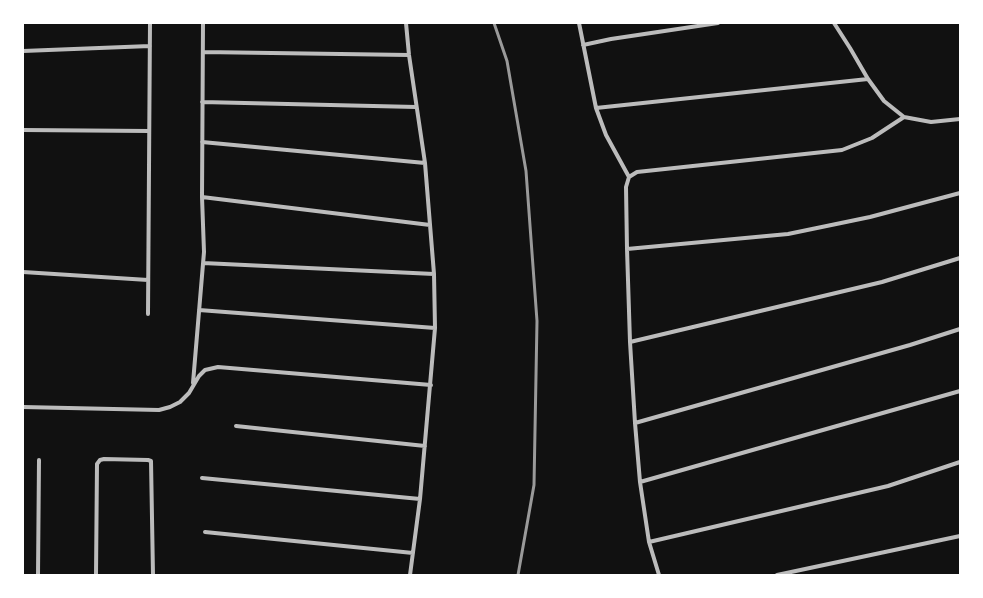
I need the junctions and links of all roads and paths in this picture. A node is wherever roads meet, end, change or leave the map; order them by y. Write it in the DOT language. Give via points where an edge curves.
graph roads {
  1 [pos="150,23"];
  2 [pos="203,23"];
  3 [pos="406,23"];
  4 [pos="579,23"];
  5 [pos="718,23"];
  6 [pos="834,23"];
  7 [pos="583,45"];
  8 [pos="150,46"];
  9 [pos="23,51"];
  10 [pos="203,52"];
  11 [pos="409,55"];
  12 [pos="868,79"];
  13 [pos="202,102"];
  14 [pos="416,107"];
  15 [pos="596,108"];
  16 [pos="904,117"];
  17 [pos="960,119"];
  18 [pos="23,130"];
  19 [pos="149,131"];
  20 [pos="202,142"];
  21 [pos="425,162"];
  22 [pos="629,177"];
  23 [pos="960,193"];
  24 [pos="202,197"];
  25 [pos="430,225"];
  26 [pos="627,249"];
  27 [pos="960,258"];
  28 [pos="203,263"];
  29 [pos="23,272"];
  30 [pos="434,274"];
  31 [pos="148,280"];
  32 [pos="199,310"];
  33 [pos="148,314"];
  34 [pos="435,328"];
  35 [pos="960,329"];
  36 [pos="630,342"];
  37 [pos="431,385"];
  38 [pos="193,386"];
  39 [pos="960,391"];
  40 [pos="23,406"];
  41 [pos="635,423"];
  42 [pos="236,426"];
  43 [pos="425,446"];
  44 [pos="39,460"];
  45 [pos="960,462"];
  46 [pos="202,478"];
  47 [pos="640,482"];
  48 [pos="420,499"];
  49 [pos="205,532"];
  50 [pos="960,536"];
  51 [pos="649,542"];
  52 [pos="413,553"];
  53 [pos="38,575"];
  54 [pos="96,575"];
  55 [pos="152,575"];
  56 [pos="410,575"];
  57 [pos="659,575"];
  58 [pos="777,575"];
  1 -- 8 [label="street"];
  2 -- 10 [label="street"];
  3 -- 11 [label="street"];
  4 -- 7 [label="street"];
  5 -- 7 [label="street"];
  6 -- 12 [label="street"];
  7 -- 15 [label="street"];
  8 -- 9 [label="street"];
  8 -- 19 [label="street"];
  10 -- 11 [label="street"];
  10 -- 13 [label="street"];
  11 -- 14 [label="street"];
  12 -- 15 [label="street"];
  12 -- 16 [label="street" via="884,101"];
  13 -- 14 [label="street"];
  13 -- 20 [label="street"];
  14 -- 21 [label="street"];
  15 -- 22 [label="street" via="606,135"];
  16 -- 17 [label="street" via="931,122"];
  16 -- 22 [label="street" via="872,138 842,150 637,172"];
  18 -- 19 [label="street"];
  19 -- 31 [label="street"];
  20 -- 21 [label="street"];
  20 -- 24 [label="street"];
  21 -- 25 [label="street"];
  22 -- 26 [label="street" via="626,187"];
  23 -- 26 [label="street" via="870,217 788,234"];
  24 -- 25 [label="street"];
  24 -- 28 [label="street"];
  25 -- 30 [label="street"];
  26 -- 36 [label="street"];
  27 -- 36 [label="street" via="882,282"];
  28 -- 30 [label="street"];
  28 -- 32 [label="street"];
  29 -- 31 [label="street"];
  30 -- 34 [label="street"];
  31 -- 33 [label="street"];
  32 -- 34 [label="street"];
  32 -- 38 [label="street"];
  34 -- 37 [label="street"];
  35 -- 41 [label="street"];
  36 -- 41 [label="street"];
  37 -- 38 [label="street" via="218,367 205,370"];
  37 -- 43 [label="street"];
  38 -- 40 [label="street" via="180,402 159,410"];
  39 -- 47 [label="street"];
  41 -- 47 [label="street"];
  42 -- 43 [label="street"];
  43 -- 48 [label="street"];
  44 -- 53 [label="street"];
  45 -- 51 [label="street" via="888,486"];
  46 -- 48 [label="street"];
  47 -- 51 [label="street"];
  48 -- 52 [label="street"];
  49 -- 52 [label="street"];
  50 -- 58 [label="street"];
  51 -- 57 [label="street"];
  52 -- 56 [label="street"];
  54 -- 55 [label="street" via="97,464 104,459 151,461"];
}
